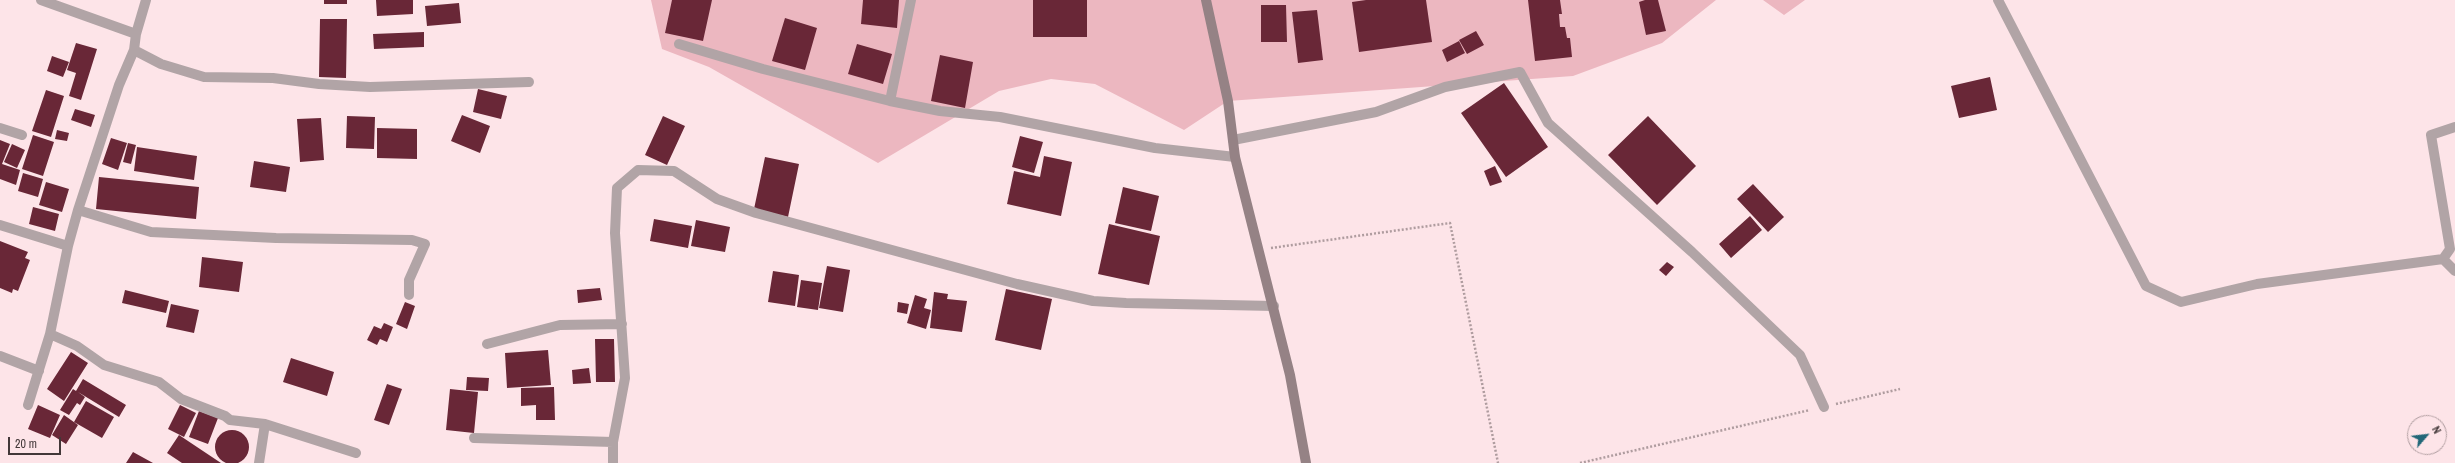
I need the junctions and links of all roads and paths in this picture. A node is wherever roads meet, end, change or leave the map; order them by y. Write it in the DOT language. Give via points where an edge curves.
graph roads {
  1 [pos="41,0"];
  2 [pos="146,0"];
  3 [pos="911,0"];
  4 [pos="1206,0"];
  5 [pos="1998,0"];
  6 [pos="136,34"];
  7 [pos="679,44"];
  8 [pos="134,50"];
  9 [pos="529,82"];
  10 [pos="890,101"];
  11 [pos="2455,126"];
  12 [pos="0,128"];
  13 [pos="22,135"];
  14 [pos="1233,140"];
  15 [pos="1235,158"];
  16 [pos="78,210"];
  17 [pos="0,225"];
  18 [pos="68,246"];
  19 [pos="1259,249"];
  20 [pos="2443,259"];
  21 [pos="2455,272"];
  22 [pos="408,295"];
  23 [pos="1274,306"];
  24 [pos="622,324"];
  25 [pos="50,334"];
  26 [pos="487,344"];
  27 [pos="0,356"];
  28 [pos="39,371"];
  29 [pos="1900,389"];
  30 [pos="28,405"];
  31 [pos="1824,407"];
  32 [pos="264,424"];
  33 [pos="474,438"];
  34 [pos="613,442"];
  35 [pos="356,453"];
  36 [pos="258,463"];
  37 [pos="613,463"];
  38 [pos="1306,463"];
  39 [pos="1498,463"];
  40 [pos="1580,463"];
  1 -- 6 [label="street"];
  2 -- 6 [label="street"];
  3 -- 10 [label="street"];
  4 -- 14 [label="street" via="1228,101"];
  5 -- 20 [label="street" via="2146,286 2181,302 2257,284"];
  6 -- 8 [label="street"];
  7 -- 10 [label="street"];
  8 -- 9 [label="street" via="161,64 204,76 273,78 370,87"];
  8 -- 16 [label="street" via="119,85"];
  10 -- 15 [label="street" via="1000,117 1155,148"];
  11 -- 20 [label="street" via="2431,135 2450,249"];
  12 -- 13 [label="street"];
  14 -- 15 [label="street"];
  14 -- 31 [label="street" via="1376,112 1445,86 1520,72 1548,123 1692,252 1800,355"];
  15 -- 19 [label="street"];
  16 -- 18 [label="street"];
  16 -- 22 [label="street" via="151,232 276,238 412,240 425,244 409,280"];
  17 -- 18 [label="street"];
  18 -- 25 [label="street"];
  19 -- 23 [label="street"];
  19 -- 39 [label="path" via="1450,223"];
  20 -- 21 [label="street"];
  23 -- 24 [label="street" via="1126,304 1093,301 1055,293 841,238 756,213 717,199 674,171 638,170 617,188 615,233"];
  23 -- 38 [label="street"];
  24 -- 26 [label="street" via="560,325"];
  24 -- 34 [label="street" via="625,378"];
  25 -- 28 [label="street"];
  25 -- 32 [label="street" via="78,346 104,365 159,382 181,398 226,416 230,420"];
  27 -- 28 [label="street"];
  28 -- 30 [label="street"];
  29 -- 31 [label="path"];
  31 -- 40 [label="path"];
  32 -- 35 [label="street"];
  32 -- 36 [label="street"];
  33 -- 34 [label="street"];
  34 -- 37 [label="street"];
}
